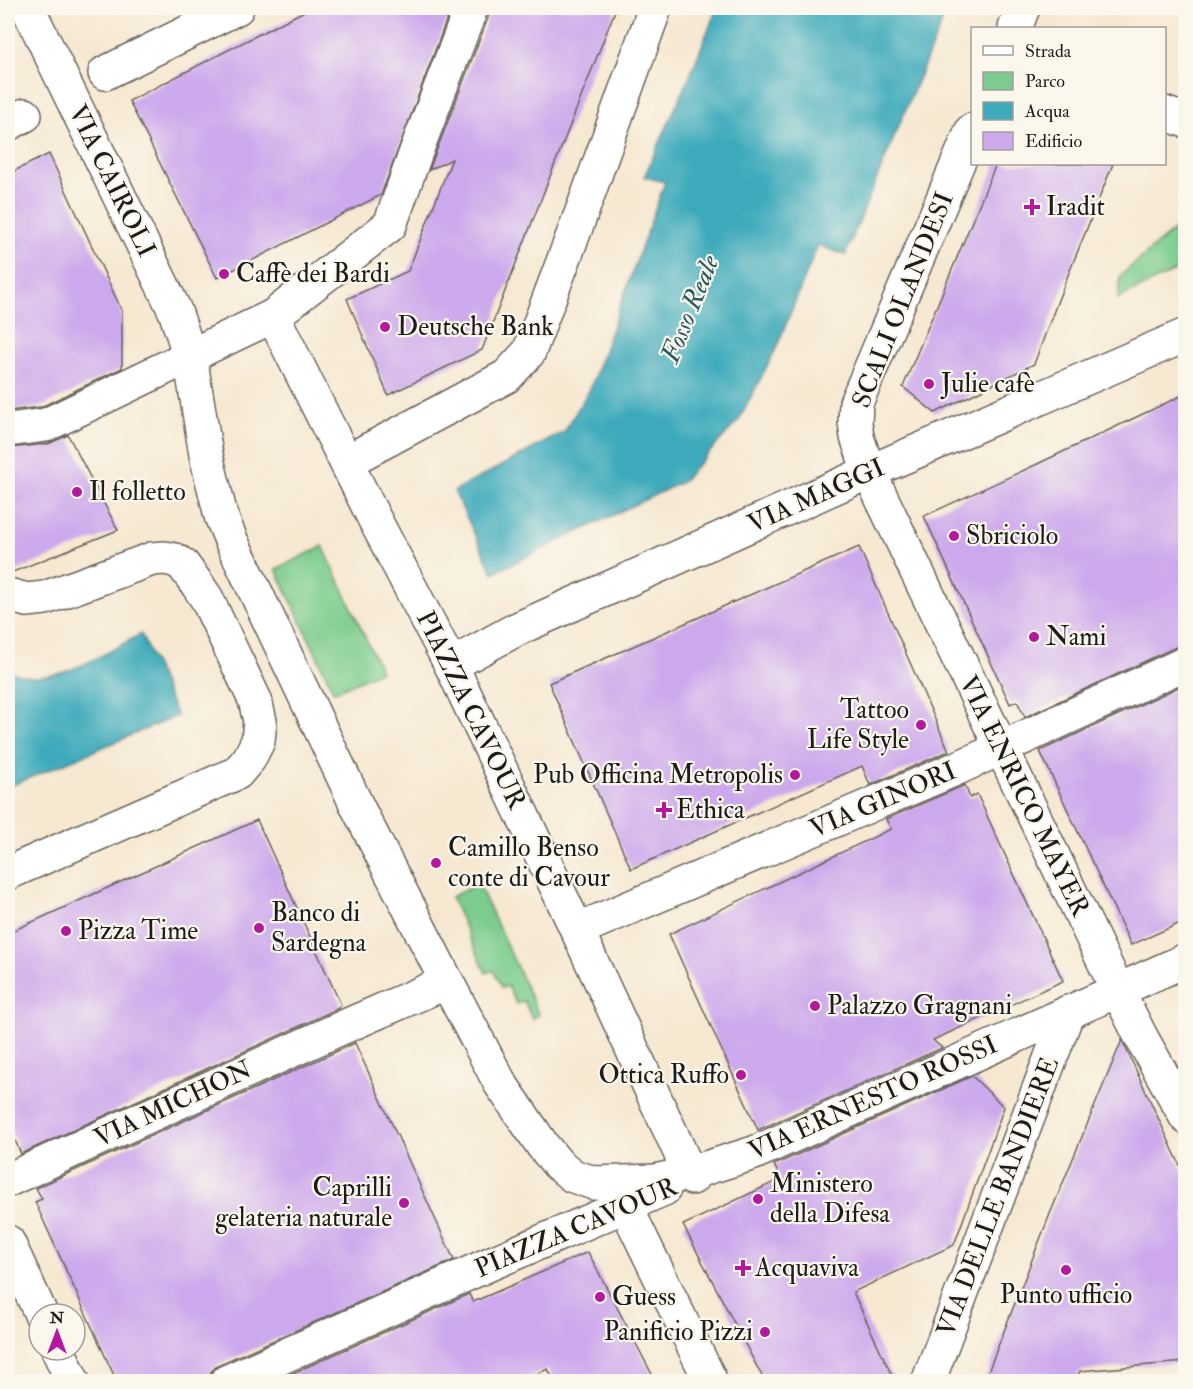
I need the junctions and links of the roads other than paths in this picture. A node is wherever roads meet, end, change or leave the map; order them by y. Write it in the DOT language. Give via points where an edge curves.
graph roads {
  1 [pos="28,8"];
  2 [pos="237,8"];
  3 [pos="471,8"];
  4 [pos="655,8"];
  5 [pos="1023,8"];
  6 [pos="1015,27"];
  7 [pos="105,73"];
  8 [pos="1166,114"];
  9 [pos="1185,121"];
  10 [pos="971,132"];
  11 [pos="273,316"];
  12 [pos="1185,335"];
  13 [pos="190,356"];
  14 [pos="8,430"];
  15 [pos="346,462"];
  16 [pos="869,472"];
  17 [pos="8,595"];
  18 [pos="1185,663"];
  19 [pos="451,665"];
  20 [pos="1001,747"];
  21 [pos="8,873"];
  22 [pos="577,930"];
  23 [pos="1185,960"];
  24 [pos="447,982"];
  25 [pos="1118,991"];
  26 [pos="1068,1012"];
  27 [pos="1185,1117"];
  28 [pos="691,1175"];
  29 [pos="8,1180"];
  30 [pos="624,1205"];
  31 [pos="8,1242"];
  32 [pos="36,1302"];
  33 [pos="64,1362"];
  34 [pos="73,1382"];
  35 [pos="226,1382"];
  36 [pos="711,1382"];
  37 [pos="928,1382"];
  1 -- 13 [label="street, VIA CAIROLI" via="175,310"];
  2 -- 7 [label="street"];
  3 -- 11 [label="street" via="390,225"];
  4 -- 15 [label="street" via="529,352 507,376"];
  5 -- 6 [label="street"];
  8 -- 9 [label="street"];
  10 -- 16 [label="street, SCALI OLANDESI" via="856,404 857,437"];
  11 -- 13 [label="street"];
  11 -- 15 [label="street, PIAZZA CAVOUR"];
  12 -- 16 [label="street, VIA MAGGI"];
  13 -- 14 [label="street" via="46,425"];
  13 -- 24 [label="street, PIAZZA CAVOUR" via="206,455 221,516 358,808"];
  15 -- 19 [label="street, PIAZZA CAVOUR"];
  16 -- 19 [label="street, VIA MAGGI" via="515,630"];
  16 -- 20 [label="street, VIA ENRICO MAYER"];
  17 -- 21 [label="street" via="27,600 45,598 152,559 175,560 207,598 255,700 260,721 258,741 237,773"];
  18 -- 20 [label="street, VIA GINORI"];
  19 -- 22 [label="street, PIAZZA CAVOUR"];
  20 -- 22 [label="street, VIA GINORI"];
  20 -- 25 [label="street, VIA ENRICO MAYER"];
  22 -- 28 [label="street, PIAZZA CAVOUR"];
  23 -- 25 [label="street, VIA ERNESTO ROSSI"];
  24 -- 28 [label="street, PIAZZA CAVOUR" via="500,1083 543,1146 573,1176 594,1183 623,1183"];
  24 -- 29 [label="street, VIA MICHON"];
  25 -- 26 [label="street, VIA ERNESTO ROSSI"];
  25 -- 27 [label="street, VIA ENRICO MAYER"];
  26 -- 28 [label="street, VIA ERNESTO ROSSI" via="754,1153"];
  26 -- 37 [label="street, VIA DELLE BANDIERE"];
  28 -- 30 [label="street, PIAZZA CAVOUR"];
  30 -- 35 [label="street, PIAZZA CAVOUR"];
  30 -- 36 [label="street"];
  31 -- 32 [label="street"];
  33 -- 34 [label="street"];
}
